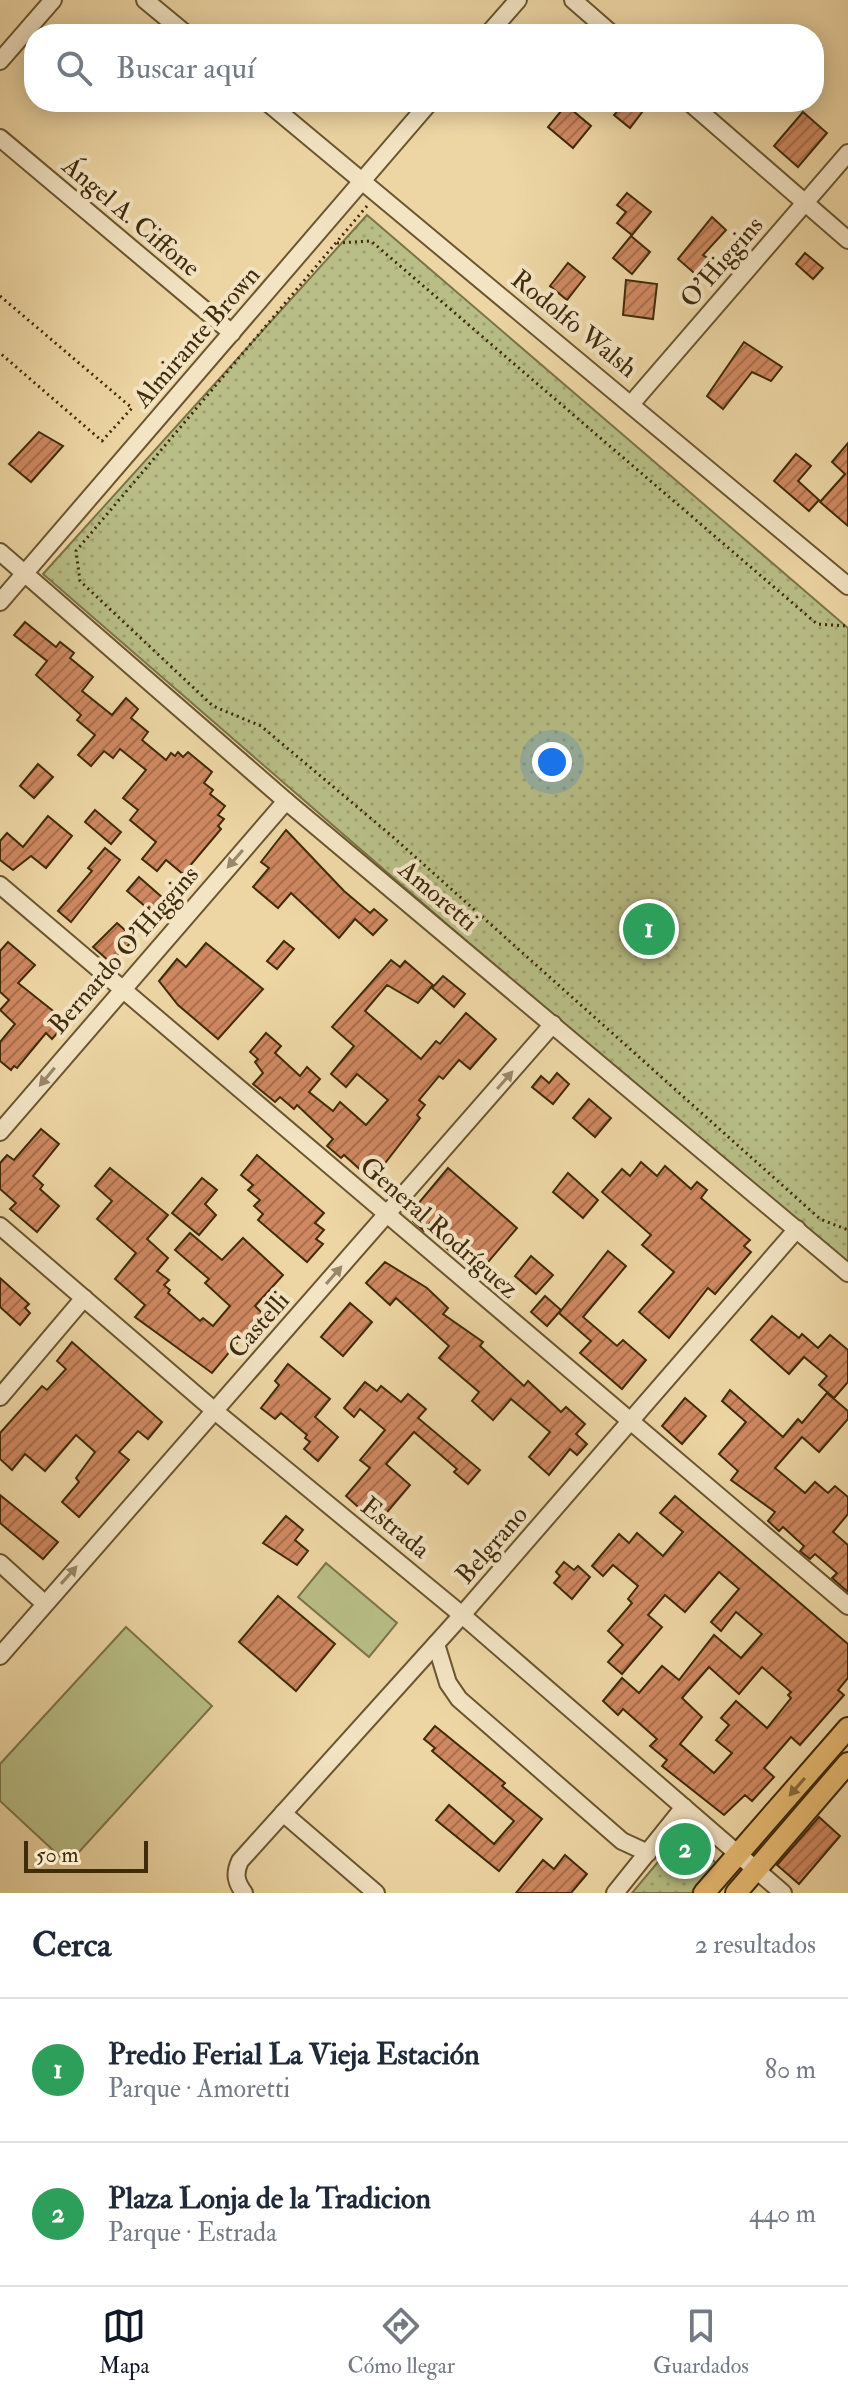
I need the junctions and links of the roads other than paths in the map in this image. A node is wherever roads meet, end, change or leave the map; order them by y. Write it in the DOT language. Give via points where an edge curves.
graph roads {
  1 [pos="53,0"];
  2 [pos="145,0"];
  3 [pos="518,0"];
  4 [pos="573,0"];
  5 [pos="32,24"];
  6 [pos="174,24"];
  7 [pos="497,24"];
  8 [pos="601,24"];
  9 [pos="24,33"];
  10 [pos="0,61"];
  11 [pos="279,112"];
  12 [pos="421,112"];
  13 [pos="700,112"];
  14 [pos="0,138"];
  15 [pos="848,153"];
  16 [pos="362,181"];
  17 [pos="805,203"];
  18 [pos="848,240"];
  19 [pos="232,333"];
  20 [pos="632,403"];
  21 [pos="0,552"];
  22 [pos="25,573"];
  23 [pos="848,586"];
  24 [pos="0,602"];
  25 [pos="286,801"];
  26 [pos="0,885"];
  27 [pos="122,988"];
  28 [pos="553,1024"];
  29 [pos="0,1132"];
  30 [pos="386,1215"];
  31 [pos="0,1226"];
  32 [pos="797,1229"];
  33 [pos="848,1273"];
  34 [pos="84,1298"];
  35 [pos="0,1397"];
  36 [pos="216,1412"];
  37 [pos="630,1424"];
  38 [pos="0,1563"];
  39 [pos="44,1603"];
  40 [pos="848,1606"];
  41 [pos="462,1615"];
  42 [pos="436,1644"];
  43 [pos="0,1656"];
  44 [pos="848,1728"];
  45 [pos="848,1763"];
  46 [pos="684,1807"];
  47 [pos="283,1813"];
  48 [pos="648,1853"];
  49 [pos="739,1853"];
  50 [pos="756,1870"];
  51 [pos="244,1893"];
  52 [pos="376,1893"];
  53 [pos="615,1893"];
  54 [pos="704,1893"];
  55 [pos="736,1893"];
  56 [pos="783,1893"];
  1 -- 5 [label="street"];
  2 -- 6 [label="street"];
  3 -- 7 [label="street"];
  4 -- 8 [label="street"];
  9 -- 10 [label="street"];
  11 -- 16 [label="street, Rodolfo Walsh"];
  12 -- 16 [label="street, Almirante Brown"];
  13 -- 17 [label="street"];
  14 -- 19 [label="street, Ángel A. Ciffone"];
  15 -- 17 [label="street, O'Higgins"];
  16 -- 19 [label="street, Almirante Brown"];
  16 -- 20 [label="street, Rodolfo Walsh"];
  17 -- 18 [label="street"];
  17 -- 20 [label="street, O'Higgins"];
  19 -- 22 [label="street, Almirante Brown"];
  20 -- 23 [label="street, Rodolfo Walsh"];
  21 -- 22 [label="street, Amoretti"];
  22 -- 24 [label="street, Almirante Brown"];
  22 -- 25 [label="street, Amoretti"];
  25 -- 27 [label="street, Bernardo O'Higgins, one-way"];
  25 -- 28 [label="street, Amoretti"];
  26 -- 27 [label="street, General Rodríguez"];
  27 -- 29 [label="street, Bernardo O'Higgins, one-way"];
  27 -- 30 [label="street, General Rodríguez"];
  30 -- 28 [label="street, Castelli, one-way"];
  28 -- 32 [label="street, Amoretti"];
  36 -- 30 [label="street, Castelli, one-way"];
  30 -- 37 [label="street, General Rodríguez"];
  31 -- 34 [label="street, Estrada"];
  32 -- 33 [label="street, Amoretti"];
  32 -- 37 [label="street, Belgrano"];
  34 -- 35 [label="street"];
  34 -- 36 [label="street, Estrada"];
  39 -- 36 [label="street, Castelli, one-way"];
  36 -- 41 [label="street, Estrada"];
  37 -- 40 [label="street, General Rodríguez"];
  37 -- 41 [label="street, Belgrano"];
  38 -- 39 [label="street"];
  39 -- 43 [label="street, Castelli"];
  41 -- 42 [label="street, Belgrano"];
  41 -- 46 [label="street, Estrada"];
  42 -- 47 [label="street, Belgrano"];
  42 -- 48 [label="street" via="459,1699 622,1841"];
  44 -- 49 [label="main road, one-way"];
  45 -- 50 [label="main road"];
  46 -- 48 [label="street"];
  46 -- 49 [label="street, Estrada"];
  47 -- 51 [label="street, Belgrano" via="240,1861 237,1882"];
  47 -- 52 [label="street"];
  48 -- 53 [label="street"];
  49 -- 50 [label="street, Estrada"];
  49 -- 54 [label="main road"];
  50 -- 55 [label="main road"];
  50 -- 56 [label="street, Estrada"];
}
